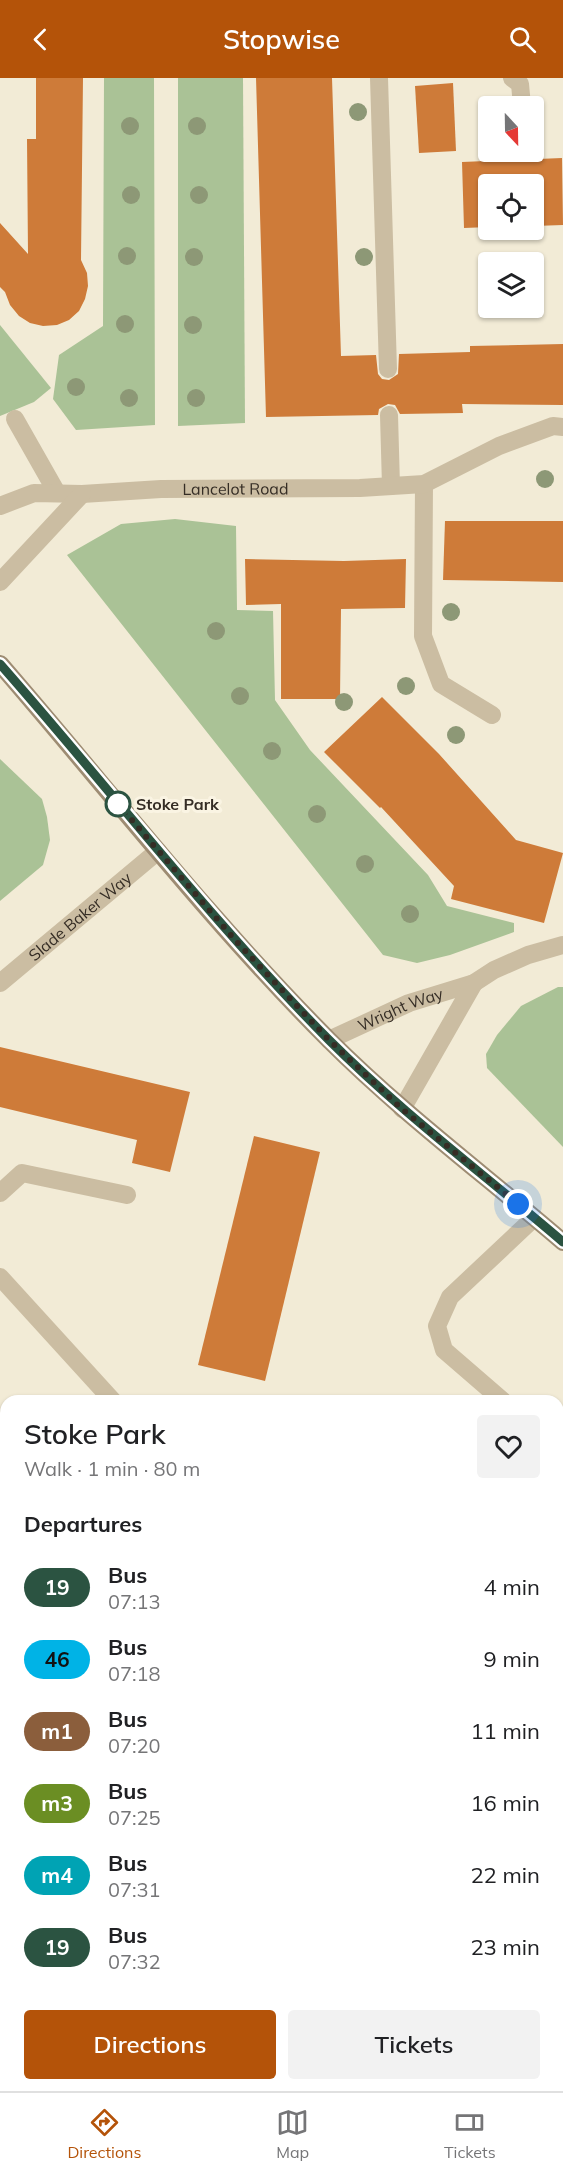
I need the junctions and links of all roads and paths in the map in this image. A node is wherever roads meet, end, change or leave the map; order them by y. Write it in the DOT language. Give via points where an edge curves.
graph roads {
  1 [pos="379,78"];
  2 [pos="512,78"];
  3 [pos="521,96"];
  4 [pos="388,369"];
  5 [pos="389,415"];
  6 [pos="15,419"];
  7 [pos="563,427"];
  8 [pos="424,484"];
  9 [pos="392,486"];
  10 [pos="57,493"];
  11 [pos="82,494"];
  12 [pos="0,506"];
  13 [pos="0,582"];
  14 [pos="0,664"];
  15 [pos="492,715"];
  16 [pos="158,851"];
  17 [pos="563,945"];
  18 [pos="0,983"];
  19 [pos="474,983"];
  20 [pos="329,1040"];
  21 [pos="402,1109"];
  22 [pos="0,1192"];
  23 [pos="127,1195"];
  24 [pos="534,1218"];
  25 [pos="563,1242"];
  26 [pos="0,1277"];
  27 [pos="108,1395"];
  28 [pos="496,1395"];
  1 -- 4 [label="street"];
  2 -- 3 [label="street" via="520,84"];
  5 -- 9 [label="street"];
  6 -- 10 [label="street"];
  7 -- 8 [label="street, Lancelot Road" via="552,426 500,446"];
  8 -- 9 [label="street, Lancelot Road"];
  8 -- 15 [label="street" via="423,636 441,684"];
  9 -- 11 [label="street, Lancelot Road"];
  10 -- 11 [label="street, Lancelot Road"];
  10 -- 12 [label="street, Lancelot Road" via="34,493"];
  11 -- 13 [label="street"];
  14 -- 16 [label="street"];
  16 -- 18 [label="street, Slade Baker Way"];
  16 -- 20 [label="street"];
  17 -- 19 [label="street, Wright Way" via="528,955"];
  19 -- 20 [label="street, Wright Way" via="409,1003"];
  19 -- 21 [label="street, Wright Way"];
  20 -- 21 [label="street"];
  21 -- 24 [label="street"];
  22 -- 23 [label="street" via="22,1173"];
  24 -- 25 [label="street"];
  24 -- 28 [label="street" via="450,1297 436,1326 444,1350"];
  26 -- 27 [label="street"];
}
